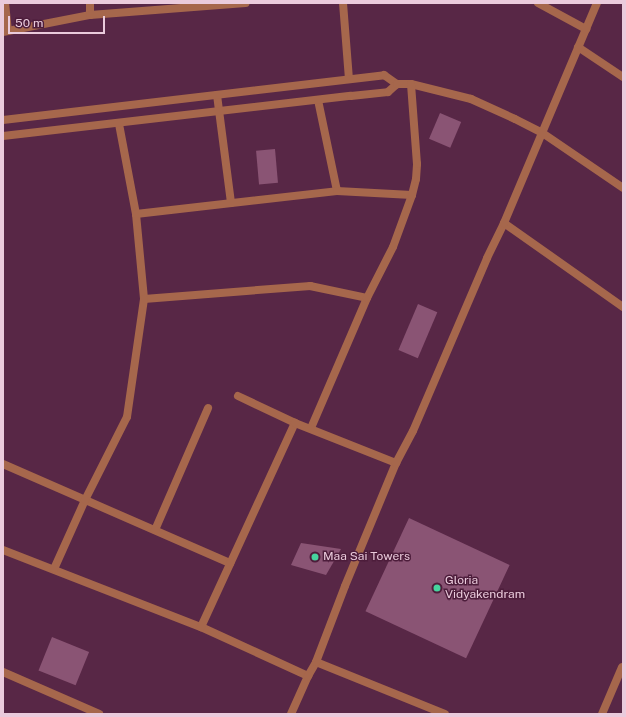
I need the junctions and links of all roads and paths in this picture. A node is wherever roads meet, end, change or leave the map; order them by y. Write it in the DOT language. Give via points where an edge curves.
graph roads {
  1 [pos="5,3"];
  2 [pos="90,3"];
  3 [pos="246,3"];
  4 [pos="343,3"];
  5 [pos="538,3"];
  6 [pos="597,3"];
  7 [pos="182,6"];
  8 [pos="90,15"];
  9 [pos="586,29"];
  10 [pos="5,31"];
  11 [pos="578,47"];
  12 [pos="623,78"];
  13 [pos="349,79"];
  14 [pos="397,84"];
  15 [pos="411,84"];
  16 [pos="217,95"];
  17 [pos="318,100"];
  18 [pos="219,113"];
  19 [pos="3,120"];
  20 [pos="119,124"];
  21 [pos="541,132"];
  22 [pos="3,136"];
  23 [pos="623,188"];
  24 [pos="337,191"];
  25 [pos="412,195"];
  26 [pos="231,203"];
  27 [pos="136,214"];
  28 [pos="504,223"];
  29 [pos="367,298"];
  30 [pos="144,299"];
  31 [pos="623,307"];
  32 [pos="238,396"];
  33 [pos="208,408"];
  34 [pos="295,423"];
  35 [pos="312,428"];
  36 [pos="396,463"];
  37 [pos="3,464"];
  38 [pos="85,500"];
  39 [pos="155,530"];
  40 [pos="4,552"];
  41 [pos="230,563"];
  42 [pos="54,569"];
  43 [pos="201,627"];
  44 [pos="316,662"];
  45 [pos="623,666"];
  46 [pos="3,672"];
  47 [pos="308,676"];
  48 [pos="422,705"];
  49 [pos="100,714"];
  50 [pos="291,714"];
  51 [pos="418,714"];
  52 [pos="445,714"];
  53 [pos="602,714"];
  1 -- 10 [label="street"];
  2 -- 8 [label="street"];
  3 -- 7 [label="street"];
  4 -- 13 [label="street"];
  5 -- 9 [label="street"];
  6 -- 9 [label="street"];
  7 -- 8 [label="street"];
  8 -- 10 [label="street"];
  9 -- 11 [label="street"];
  11 -- 12 [label="street"];
  11 -- 21 [label="street"];
  13 -- 14 [label="street" via="384,75"];
  13 -- 16 [label="street"];
  14 -- 15 [label="street"];
  14 -- 17 [label="street" via="388,92"];
  15 -- 21 [label="street" via="471,99"];
  15 -- 25 [label="street" via="417,164"];
  16 -- 18 [label="street"];
  16 -- 19 [label="street"];
  17 -- 18 [label="street"];
  17 -- 24 [label="street"];
  18 -- 20 [label="street"];
  18 -- 26 [label="street"];
  20 -- 22 [label="street"];
  20 -- 27 [label="street"];
  21 -- 23 [label="street"];
  21 -- 28 [label="street"];
  24 -- 25 [label="street"];
  24 -- 26 [label="street"];
  25 -- 29 [label="street" via="393,247"];
  26 -- 27 [label="street"];
  27 -- 30 [label="street"];
  28 -- 31 [label="street"];
  28 -- 36 [label="street" via="413,431"];
  29 -- 30 [label="street" via="310,286"];
  29 -- 35 [label="street"];
  30 -- 38 [label="street" via="127,417"];
  32 -- 34 [label="street"];
  33 -- 39 [label="street"];
  34 -- 35 [label="street"];
  34 -- 41 [label="street"];
  35 -- 36 [label="street"];
  36 -- 44 [label="street"];
  37 -- 38 [label="street"];
  38 -- 39 [label="street"];
  38 -- 42 [label="street"];
  39 -- 41 [label="street"];
  40 -- 42 [label="street"];
  41 -- 43 [label="street"];
  42 -- 43 [label="street"];
  43 -- 47 [label="street"];
  44 -- 47 [label="street"];
  44 -- 48 [label="street"];
  45 -- 53 [label="street"];
  46 -- 49 [label="street"];
  47 -- 50 [label="street"];
  48 -- 51 [label="street"];
  48 -- 52 [label="street"];
}
